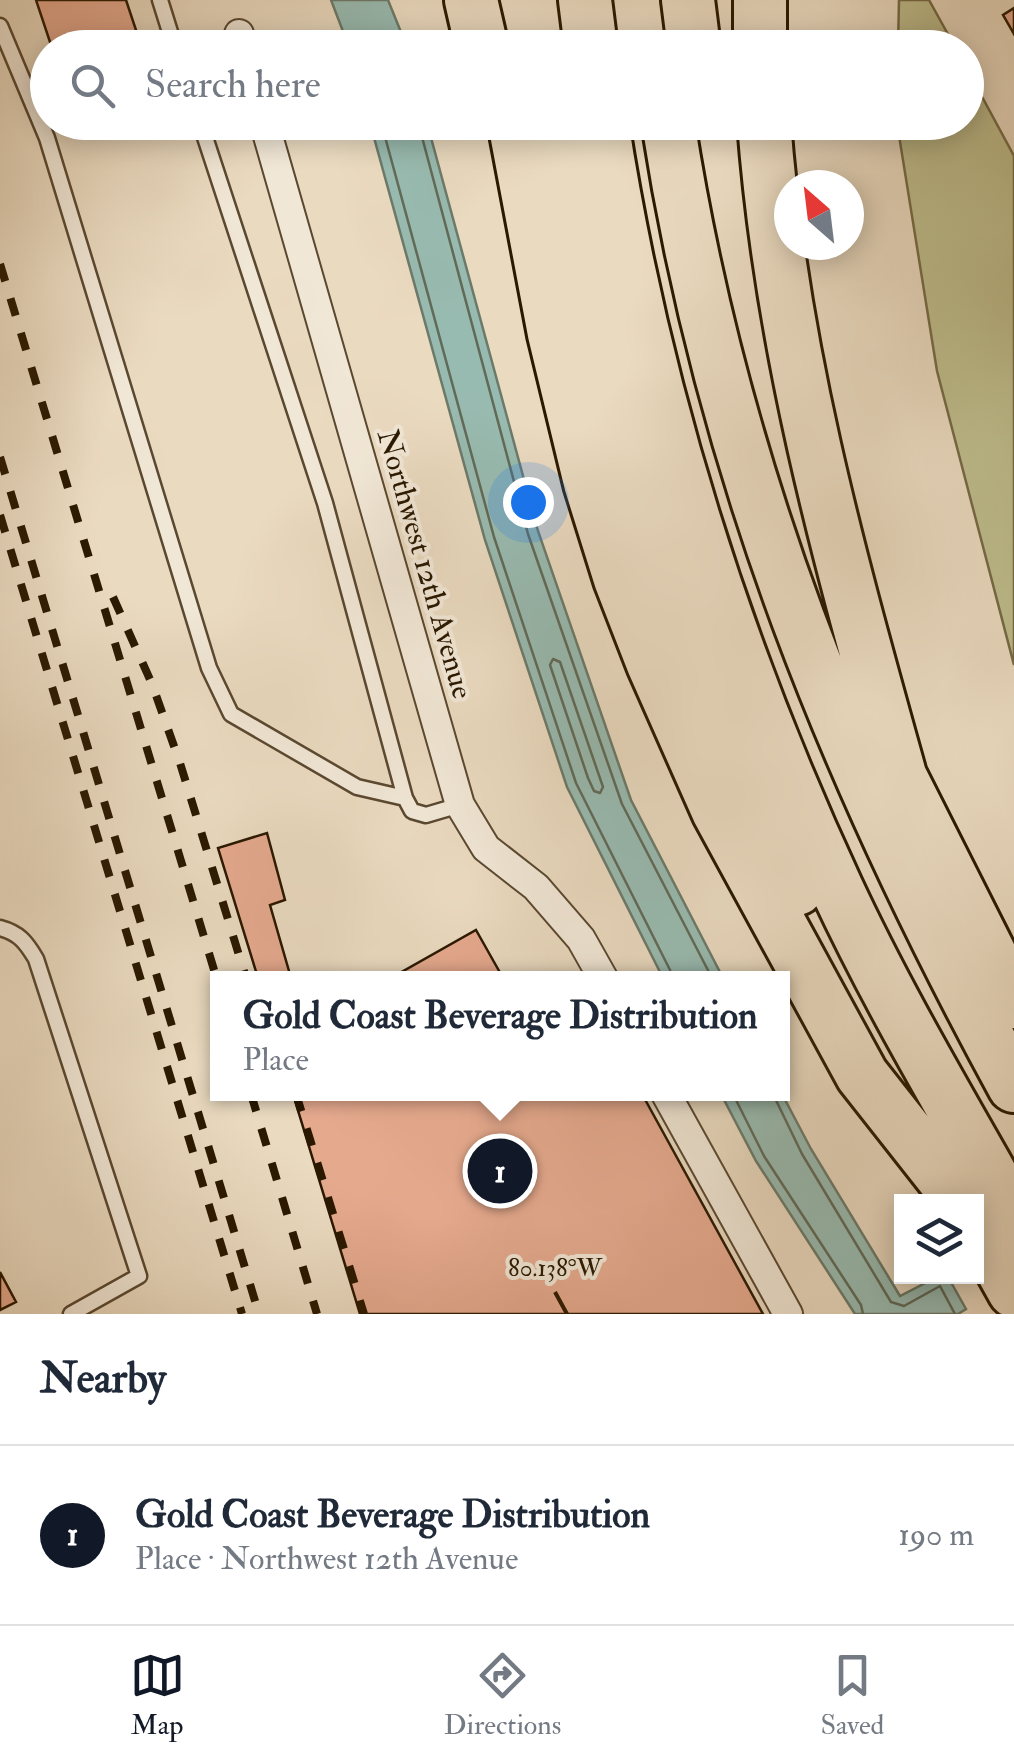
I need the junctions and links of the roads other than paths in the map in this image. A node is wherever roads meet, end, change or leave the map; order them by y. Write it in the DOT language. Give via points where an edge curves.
graph roads {
  1 [pos="160,0"];
  2 [pos="472,0"];
  3 [pos="498,0"];
  4 [pos="549,0"];
  5 [pos="585,0"];
  6 [pos="652,0"];
  7 [pos="688,0"];
  8 [pos="760,0"];
  9 [pos="0,26"];
  10 [pos="169,30"];
  11 [pos="478,30"];
  12 [pos="502,30"];
  13 [pos="553,30"];
  14 [pos="589,30"];
  15 [pos="655,30"];
  16 [pos="692,30"];
  17 [pos="760,30"];
  18 [pos="30,97"];
  19 [pos="48,140"];
  20 [pos="206,140"];
  21 [pos="269,140"];
  22 [pos="502,140"];
  23 [pos="517,140"];
  24 [pos="569,140"];
  25 [pos="605,140"];
  26 [pos="671,140"];
  27 [pos="707,140"];
  28 [pos="766,140"];
  29 [pos="554,334"];
  30 [pos="905,791"];
  31 [pos="405,798"];
  32 [pos="460,804"];
  33 [pos="0,928"];
  34 [pos="599,971"];
  35 [pos="1014,1002"];
  36 [pos="1014,1086"];
  37 [pos="670,1101"];
  38 [pos="957,1194"];
  39 [pos="959,1194"];
  40 [pos="1014,1216"];
  41 [pos="984,1237"];
  42 [pos="1014,1290"];
  43 [pos="71,1314"];
  44 [pos="788,1314"];
  1 -- 10 [label="lane"];
  2 -- 11 [label="highway"];
  3 -- 12 [label="highway"];
  4 -- 13 [label="highway"];
  5 -- 14 [label="highway"];
  6 -- 15 [label="highway"];
  7 -- 16 [label="highway"];
  8 -- 17 [label="highway"];
  9 -- 18 [label="lane"];
  19 -- 31 [label="lane" via="222,699 231,714 358,787"];
  20 -- 31 [label="lane" via="326,503"];
  21 -- 32 [label="street, Northwest 12th Avenue"];
  22 -- 29 [label="highway"];
  23 -- 29 [label="highway"];
  24 -- 39 [label="highway" via="628,422 707,674 816,928"];
  25 -- 40 [label="highway" via="658,398 737,649 839,894"];
  26 -- 36 [label="highway" via="717,363 791,606 890,846"];
  27 -- 30 [label="highway" via="740,308 785,473 840,636"];
  28 -- 30 [label="highway" via="783,294 806,419"];
  29 -- 38 [label="highway" via="605,534 718,811 862,1075"];
  30 -- 35 [label="highway"];
  31 -- 32 [label="lane" via="412,811 426,815"];
  32 -- 34 [label="street, Northwest 12th Avenue" via="486,848 536,888 581,938"];
  33 -- 43 [label="lane" via="16,933 36,958 139,1276"];
  37 -- 44 [label="street"];
  41 -- 42 [label="highway"];
}
